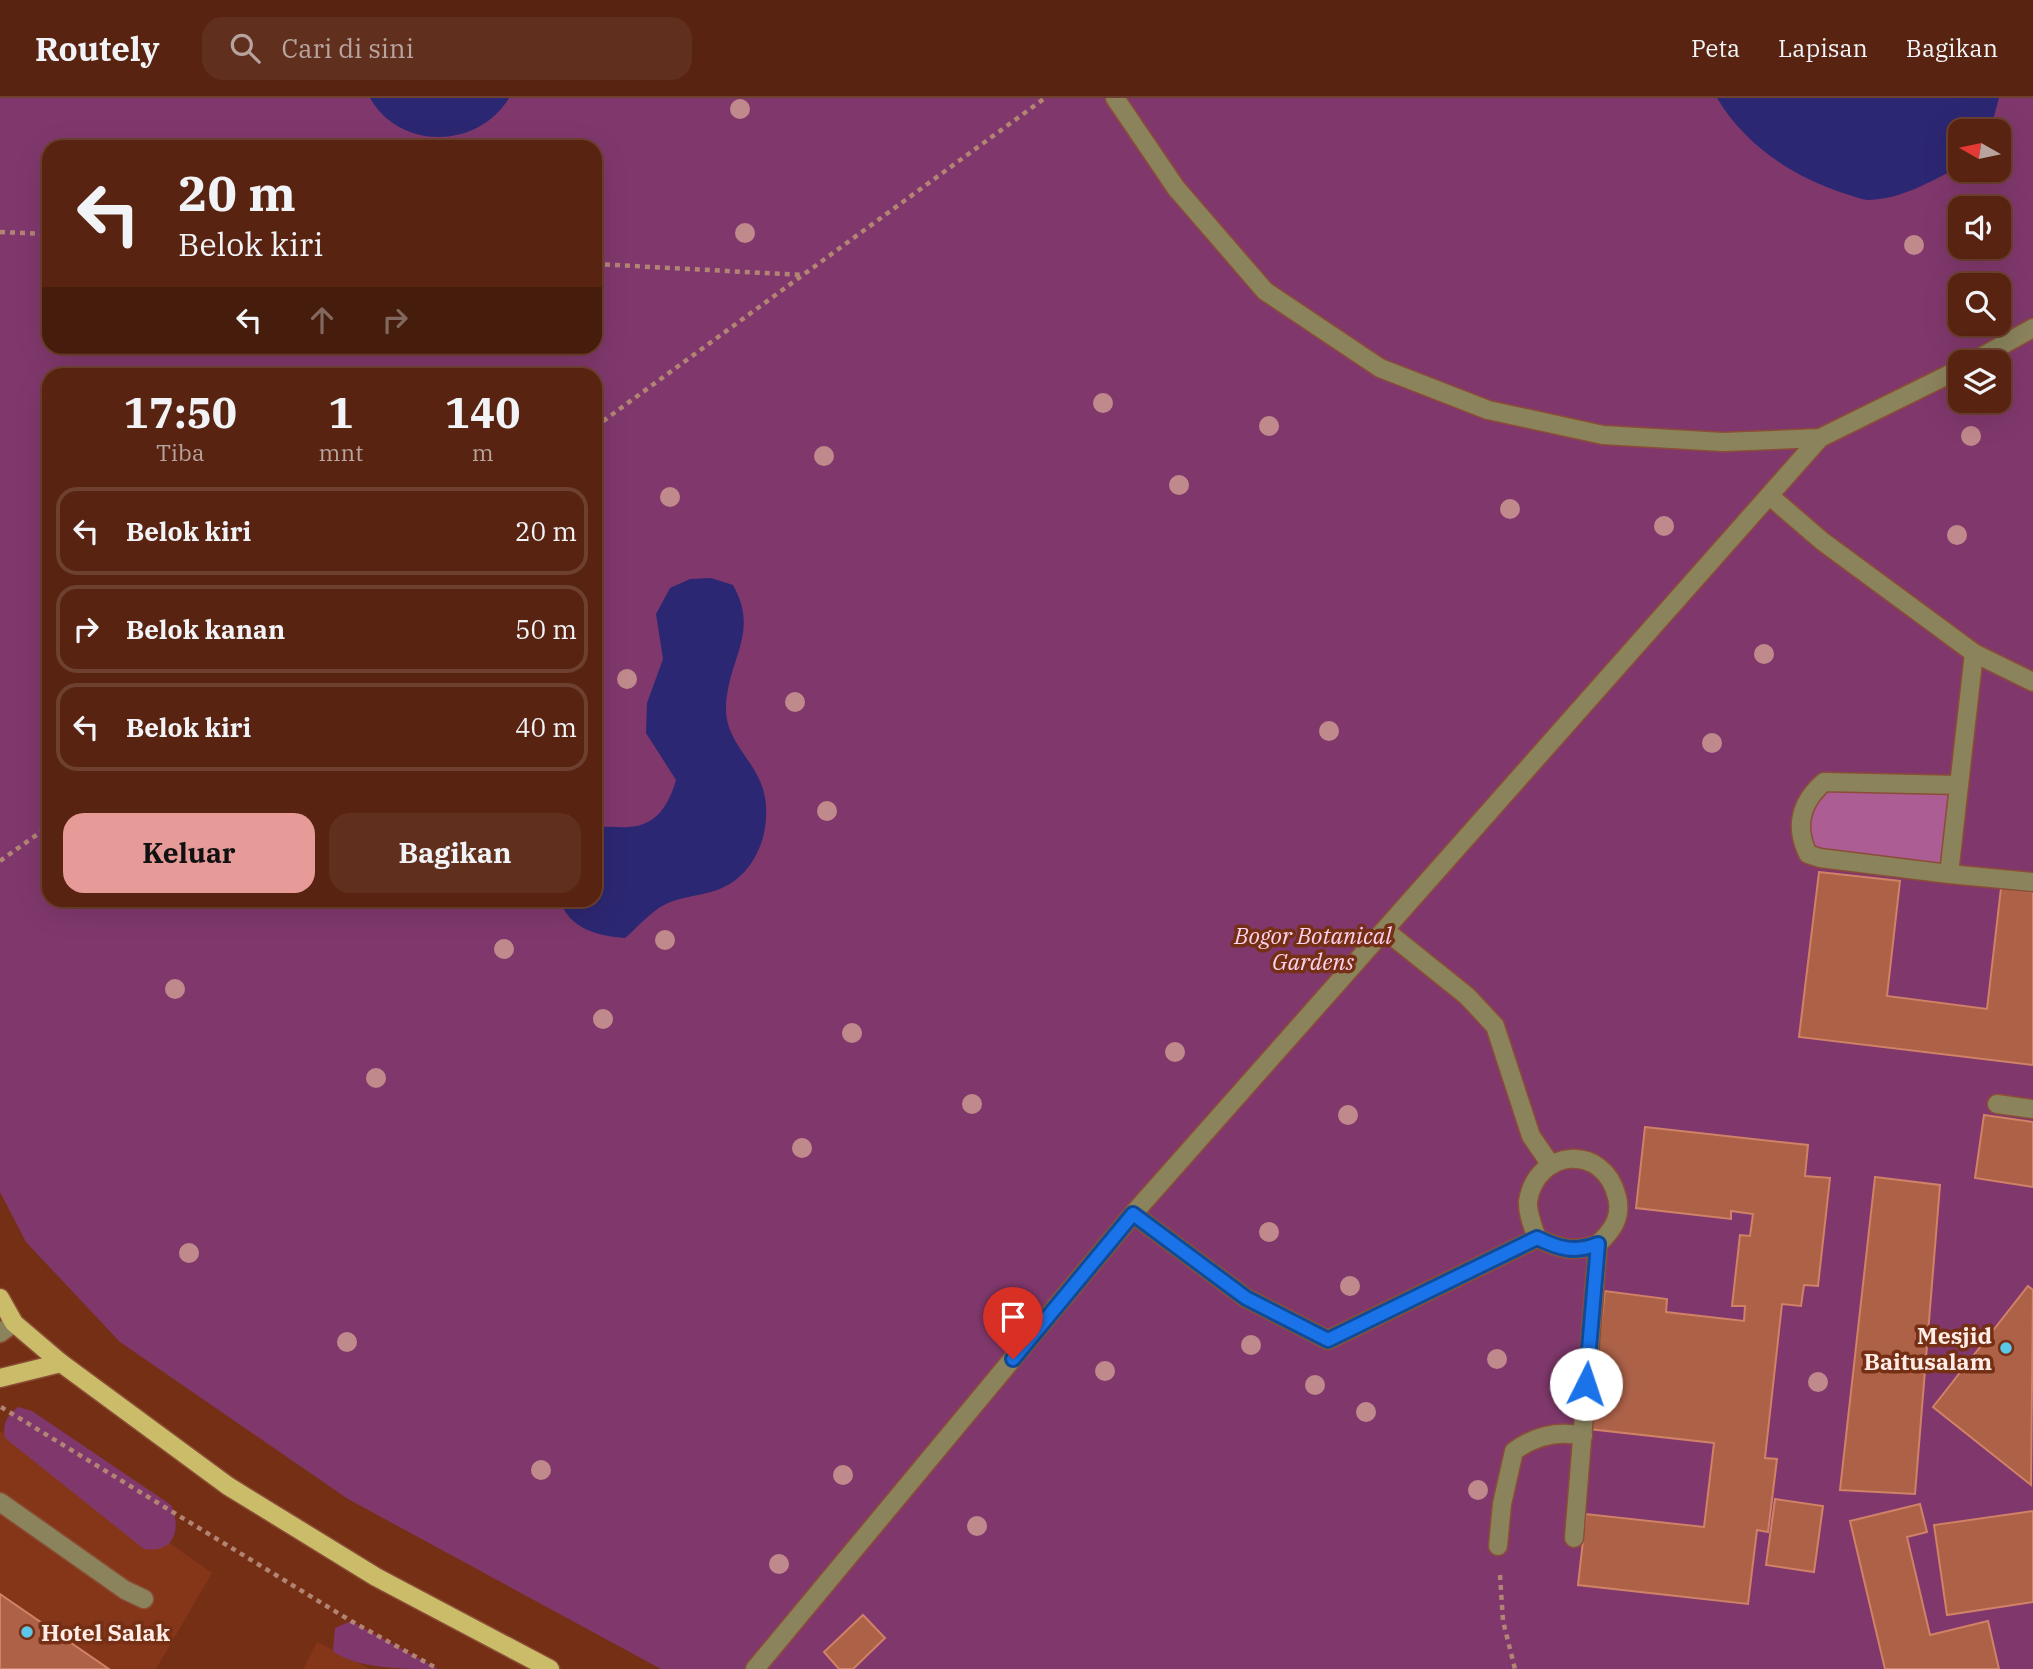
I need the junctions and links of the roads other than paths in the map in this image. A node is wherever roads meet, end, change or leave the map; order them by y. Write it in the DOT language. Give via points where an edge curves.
graph roads {
  1 [pos="1115,98"];
  2 [pos="2033,328"];
  3 [pos="1994,350"];
  4 [pos="1948,375"];
  5 [pos="1820,438"];
  6 [pos="1771,497"];
  7 [pos="1974,653"];
  8 [pos="2033,682"];
  9 [pos="1958,785"];
  10 [pos="1949,874"];
  11 [pos="2033,882"];
  12 [pos="1386,931"];
  13 [pos="1997,1104"];
  14 [pos="2033,1109"];
  15 [pos="1551,1165"];
  16 [pos="1133,1214"];
  17 [pos="1537,1238"];
  18 [pos="1598,1244"];
  19 [pos="0,1298"];
  20 [pos="7,1328"];
  21 [pos="61,1363"];
  22 [pos="0,1378"];
  23 [pos="1583,1436"];
  24 [pos="0,1502"];
  25 [pos="1574,1538"];
  26 [pos="1497,1546"];
  27 [pos="144,1599"];
  28 [pos="550,1669"];
  29 [pos="755,1669"];
  1 -- 5 [label="lane" via="1175,188 1265,291 1380,368 1488,410 1603,435 1723,442"];
  2 -- 3 [label="lane"];
  4 -- 5 [label="lane"];
  5 -- 6 [label="lane"];
  6 -- 7 [label="lane" via="1822,541"];
  6 -- 12 [label="lane"];
  7 -- 8 [label="lane"];
  7 -- 9 [label="lane"];
  9 -- 10 [label="lane"];
  9 -- 10 [label="lane" via="1824,782 1809,795 1800,817 1802,842 1808,854 1820,859"];
  10 -- 11 [label="lane"];
  12 -- 15 [label="lane" via="1466,996 1495,1026 1531,1136"];
  12 -- 16 [label="lane"];
  13 -- 14 [label="lane"];
  15 -- 17 [label="lane" via="1538,1176 1528,1202"];
  15 -- 18 [label="lane" via="1565,1159 1591,1161 1613,1180 1620,1210 1612,1232"];
  16 -- 17 [label="lane" via="1246,1298 1328,1340"];
  16 -- 29 [label="lane"];
  17 -- 18 [label="lane" via="1563,1250"];
  18 -- 23 [label="lane"];
  19 -- 20 [label="main road"];
  20 -- 21 [label="main road"];
  21 -- 22 [label="main road"];
  21 -- 28 [label="main road" via="228,1486 376,1577"];
  23 -- 25 [label="lane"];
  23 -- 26 [label="lane" via="1567,1433 1531,1439 1514,1451"];
  24 -- 27 [label="lane"];
}
